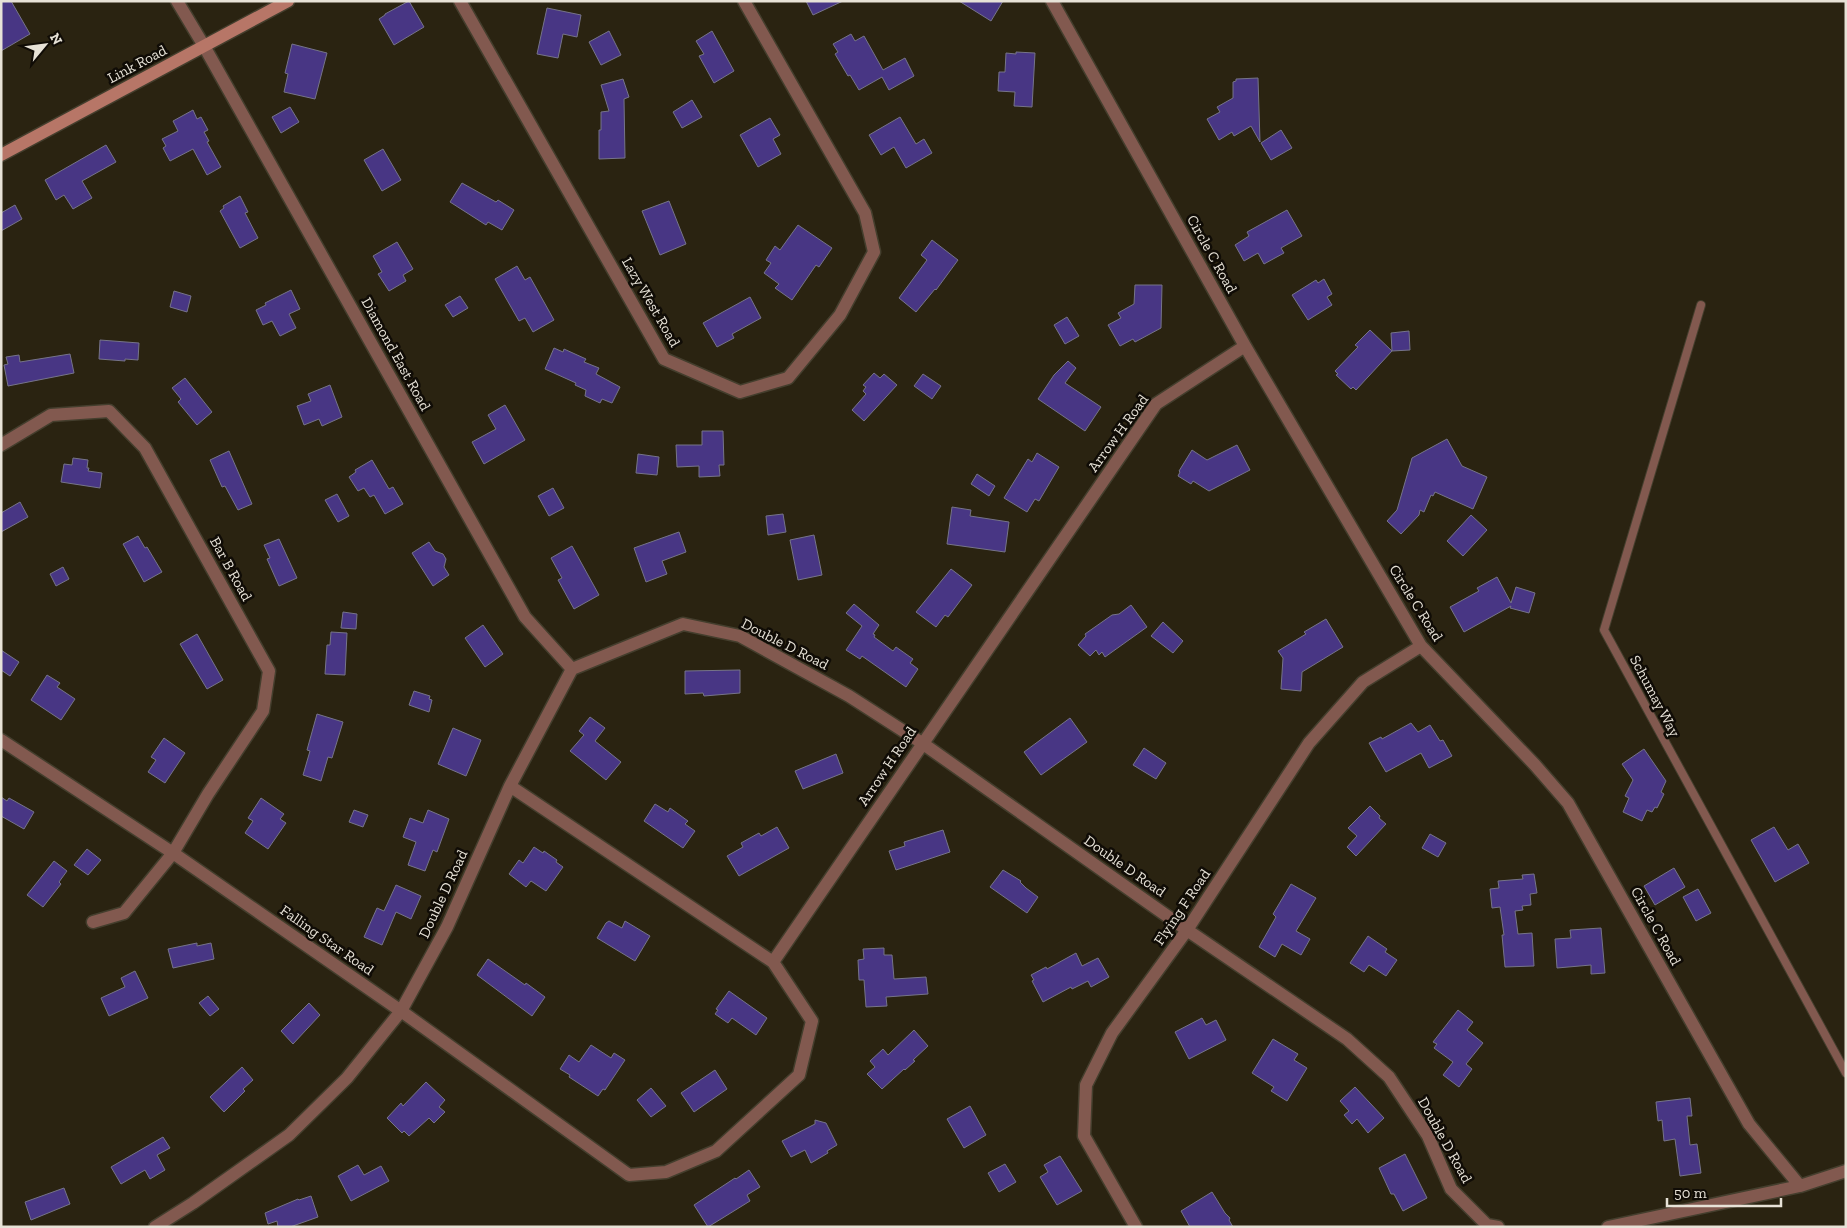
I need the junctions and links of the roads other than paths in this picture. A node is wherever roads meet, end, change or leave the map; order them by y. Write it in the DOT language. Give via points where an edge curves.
graph roads {
  1 [pos="177,1"];
  2 [pos="288,1"];
  3 [pos="460,1"];
  4 [pos="744,1"];
  5 [pos="1052,1"];
  6 [pos="204,46"];
  7 [pos="1,155"];
  8 [pos="1701,305"];
  9 [pos="1245,346"];
  10 [pos="1,446"];
  11 [pos="1420,646"];
  12 [pos="572,669"];
  13 [pos="1,740"];
  14 [pos="922,744"];
  15 [pos="510,786"];
  16 [pos="173,854"];
  17 [pos="93,922"];
  18 [pos="1187,930"];
  19 [pos="773,962"];
  20 [pos="401,1011"];
  21 [pos="1846,1073"];
  22 [pos="1846,1171"];
  23 [pos="1800,1186"];
  24 [pos="1490,1226"];
  25 [pos="155,1227"];
  26 [pos="1136,1227"];
  27 [pos="1608,1227"];
  1 -- 6 [label="street, Diamond East Road"];
  2 -- 6 [label="main road, Link Road"];
  3 -- 4 [label="street, Lazy West Road" via="664,359 740,392 788,378 840,316 874,252 866,213"];
  5 -- 9 [label="street, Circle C Road"];
  6 -- 7 [label="main road, Link Road"];
  6 -- 12 [label="street, Diamond East Road" via="525,617"];
  8 -- 21 [label="lane, Schumay Way" via="1604,630"];
  9 -- 11 [label="street, Circle C Road"];
  9 -- 14 [label="street, Arrow H Road" via="1156,404"];
  10 -- 16 [label="street, Bar B Road" via="51,415 109,411 145,448 269,671 263,711"];
  11 -- 18 [label="street, Flying F Road" via="1363,682 1309,743"];
  11 -- 23 [label="street, Circle C Road" via="1535,765 1568,804 1750,1124"];
  12 -- 14 [label="street, Double D Road" via="683,624 740,636 849,696"];
  12 -- 15 [label="street, Double D Road"];
  13 -- 16 [label="street, Falling Star Road"];
  14 -- 18 [label="street, Double D Road"];
  14 -- 19 [label="street, Arrow H Road"];
  15 -- 19 [label="street"];
  15 -- 20 [label="street, Double D Road" via="447,927"];
  16 -- 17 [label="street, Bar B Road" via="124,913"];
  16 -- 20 [label="street, Falling Star Road"];
  18 -- 24 [label="street, Double D Road" via="1348,1039 1389,1077 1428,1136 1451,1189"];
  18 -- 26 [label="street, Flying F Road" via="1112,1033 1086,1085 1084,1136"];
  19 -- 20 [label="street, Falling Star Road" via="812,1021 799,1075 716,1152 666,1172 628,1174"];
  20 -- 25 [label="street, Double D Road" via="346,1078 289,1136"];
  22 -- 23 [label="street"];
  23 -- 27 [label="street"];
}
